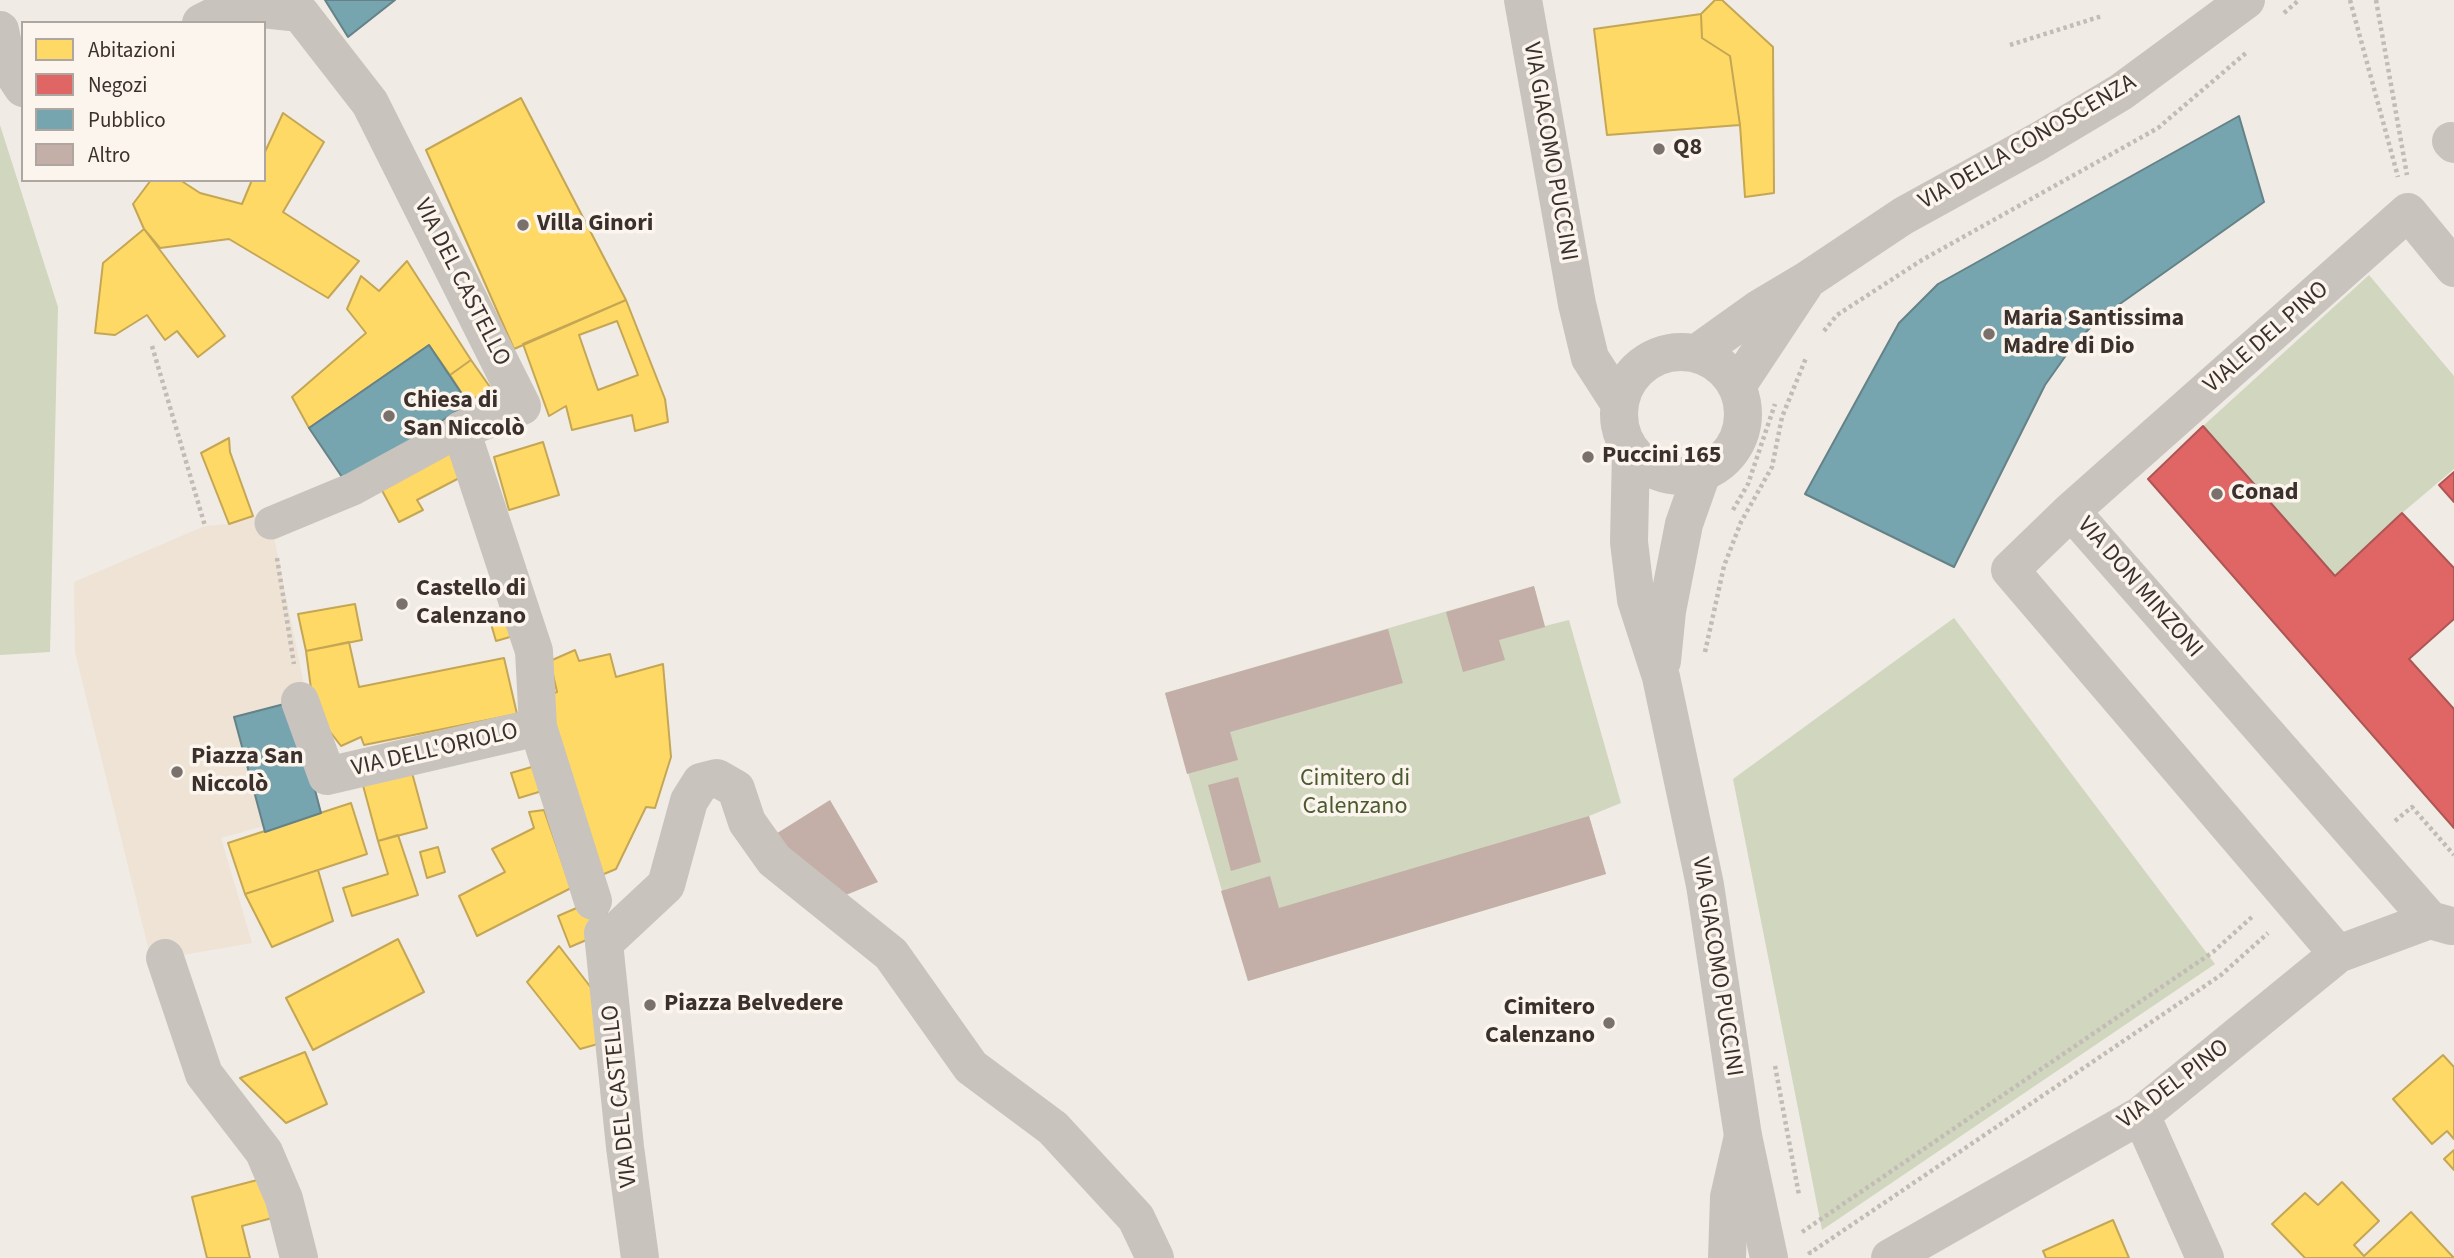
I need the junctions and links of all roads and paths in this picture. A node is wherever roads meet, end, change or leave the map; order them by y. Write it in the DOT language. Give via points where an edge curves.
graph roads {
  1 [pos="1522,0"];
  2 [pos="2350,0"];
  3 [pos="2376,0"];
  4 [pos="2298,1"];
  5 [pos="297,7"];
  6 [pos="2268,13"];
  7 [pos="2102,16"];
  8 [pos="205,21"];
  9 [pos="0,30"];
  10 [pos="2010,45"];
  11 [pos="2253,47"];
  12 [pos="21,85"];
  13 [pos="2407,212"];
  14 [pos="1924,251"];
  15 [pos="1912,258"];
  16 [pos="2454,268"];
  17 [pos="1807,280"];
  18 [pos="1577,304"];
  19 [pos="1817,339"];
  20 [pos="152,346"];
  21 [pos="1697,354"];
  22 [pos="1807,355"];
  23 [pos="1648,360"];
  24 [pos="1737,386"];
  25 [pos="1778,396"];
  26 [pos="1619,403"];
  27 [pos="461,430"];
  28 [pos="1632,452"];
  29 [pos="1702,473"];
  30 [pos="2071,511"];
  31 [pos="1731,514"];
  32 [pos="271,523"];
  33 [pos="205,526"];
  34 [pos="1705,655"];
  35 [pos="1661,677"];
  36 [pos="300,701"];
  37 [pos="538,727"];
  38 [pos="2396,820"];
  39 [pos="2404,829"];
  40 [pos="2358,838"];
  41 [pos="2454,855"];
  42 [pos="2290,897"];
  43 [pos="2442,923"];
  44 [pos="600,925"];
  45 [pos="2338,954"];
  46 [pos="165,958"];
  47 [pos="1774,1061"];
  48 [pos="2141,1115"];
  49 [pos="1743,1136"];
  50 [pos="1801,1205"];
  51 [pos="1803,1218"];
  52 [pos="1805,1231"];
  53 [pos="1782,1248"];
  54 [pos="299,1258"];
  55 [pos="640,1258"];
  56 [pos="1154,1258"];
  57 [pos="1727,1258"];
  58 [pos="1890,1258"];
  59 [pos="2205,1258"];
  1 -- 18 [label="street, VIA GIACOMO PUCCINI"];
  2 -- 13 [label="path"];
  3 -- 13 [label="path" via="2413,204"];
  4 -- 6 [label="path"];
  5 -- 8 [label="street, VIA DEL CASTELLO" via="234,6"];
  5 -- 27 [label="street, VIA DEL CASTELLO" via="370,103 522,406"];
  6 -- 17 [label="street, VIA DELLA CONOSCENZA" via="1903,216"];
  7 -- 10 [label="path"];
  9 -- 12 [label="street" via="7,64"];
  11 -- 19 [label="path" via="2158,128 1922,260 1837,315"];
  13 -- 16 [label="street"];
  13 -- 30 [label="street, VIALE DEL PINO"];
  14 -- 15 [label="path"];
  17 -- 21 [label="street, VIA DELLA CONOSCENZA"];
  17 -- 24 [label="street, VIA DELLA CONOSCENZA"];
  18 -- 23 [label="street" via="1614,346"];
  18 -- 26 [label="street, VIA GIACOMO PUCCINI" via="1590,358"];
  20 -- 33 [label="path"];
  21 -- 23 [label="street" via="1672,352"];
  21 -- 24 [label="street" via="1721,365"];
  22 -- 34 [label="path" via="1782,417 1772,467 1741,522 1724,566"];
  23 -- 26 [label="street" via="1630,379"];
  24 -- 29 [label="street" via="1743,411 1739,437 1724,459"];
  25 -- 31 [label="path" via="1748,484"];
  26 -- 28 [label="street, VIA GIACOMO PUCCINI" via="1620,429"];
  27 -- 32 [label="street" via="353,489"];
  27 -- 37 [label="street, VIA DEL CASTELLO" via="534,651"];
  28 -- 29 [label="street" via="1664,473"];
  28 -- 35 [label="street, VIA GIACOMO PUCCINI" via="1629,541 1636,600"];
  29 -- 35 [label="street, VIA GIACOMO PUCCINI" via="1684,524 1667,611"];
  30 -- 40 [label="street, VIA DON MINZONI"];
  30 -- 42 [label="street, VIA DON MINZONI" via="2010,570"];
  32 -- 36 [label="path"];
  35 -- 49 [label="street, VIA GIACOMO PUCCINI" via="1705,886"];
  36 -- 37 [label="street, VIA DELL'ORIOLO" via="327,776"];
  37 -- 44 [label="street, VIA DEL CASTELLO"];
  38 -- 39 [label="path"];
  38 -- 40 [label="path"];
  38 -- 40 [label="path" via="2379,801"];
  38 -- 41 [label="path" via="2412,807"];
  40 -- 43 [label="street, VIA DON MINZONI"];
  42 -- 45 [label="street, VIA DON MINZONI"];
  42 -- 52 [label="path"];
  42 -- 52 [label="path" via="2221,975 1810,1254"];
  43 -- 45 [label="street, VIA DEL PINO"];
  44 -- 55 [label="street, VIA DEL CASTELLO"];
  44 -- 56 [label="street" via="666,885 690,802 701,782 716,778 736,789 747,822 774,860 891,954 971,1067 1053,1128 1136,1218"];
  45 -- 48 [label="street, VIA DEL PINO"];
  46 -- 54 [label="street" via="204,1074 264,1152 284,1199"];
  47 -- 50 [label="path"];
  48 -- 58 [label="street, VIA DEL PINO"];
  48 -- 59 [label="street"];
  49 -- 53 [label="street, VIA GIACOMO PUCCINI"];
  49 -- 57 [label="street" via="1729,1197"];
  51 -- 52 [label="path"];
  52 -- 53 [label="path"];
}
